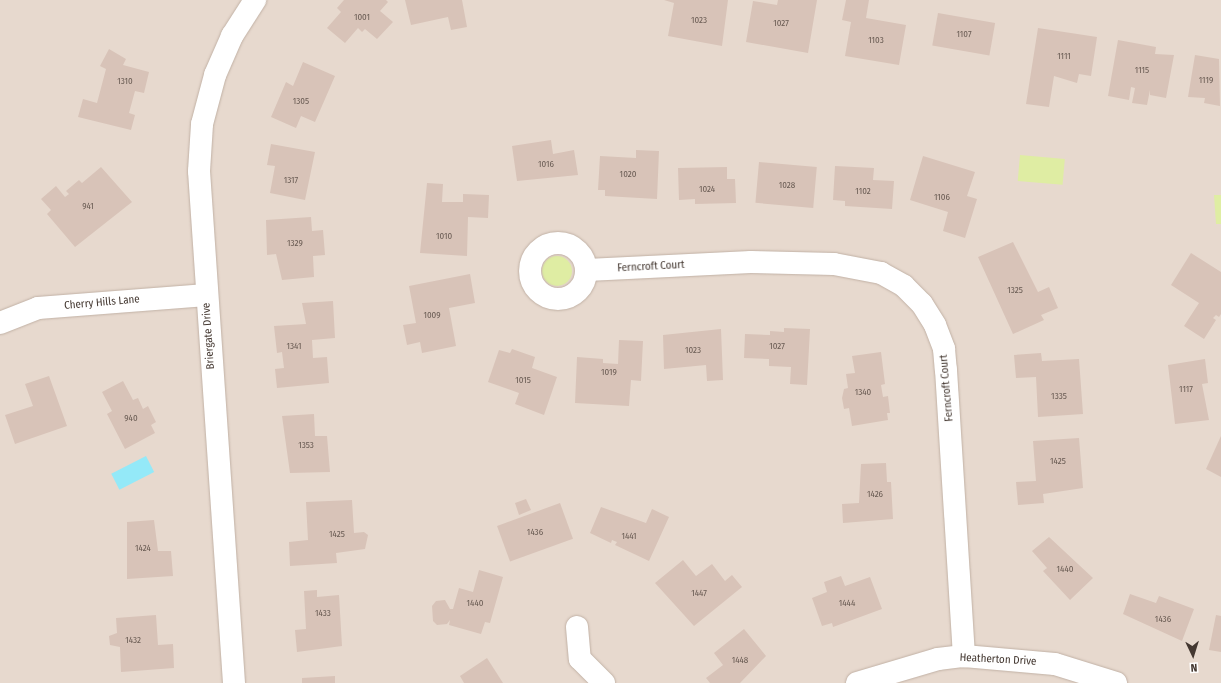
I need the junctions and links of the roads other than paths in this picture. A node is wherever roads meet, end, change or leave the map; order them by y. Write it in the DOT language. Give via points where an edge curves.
graph roads {
  1 [pos="255,0"];
  2 [pos="586,270"];
  3 [pos="206,295"];
  4 [pos="0,323"];
  5 [pos="577,628"];
  6 [pos="964,656"];
  7 [pos="234,683"];
  8 [pos="604,683"];
  9 [pos="857,683"];
  10 [pos="1116,683"];
  1 -- 3 [label="street, Briergate Drive" via="222,57 202,124 198,171"];
  2 -- 6 [label="street, Ferncroft Court" via="751,262 834,264 881,273 904,286 922,304 935,325 946,363"];
  3 -- 4 [label="street, Cherry Hills Lane" via="38,308"];
  3 -- 7 [label="street, Briergate Drive"];
  5 -- 8 [label="street" via="580,659"];
  6 -- 9 [label="street, Heatherton Drive" via="938,659"];
  6 -- 10 [label="street, Heatherton Drive" via="1055,664"];
}
